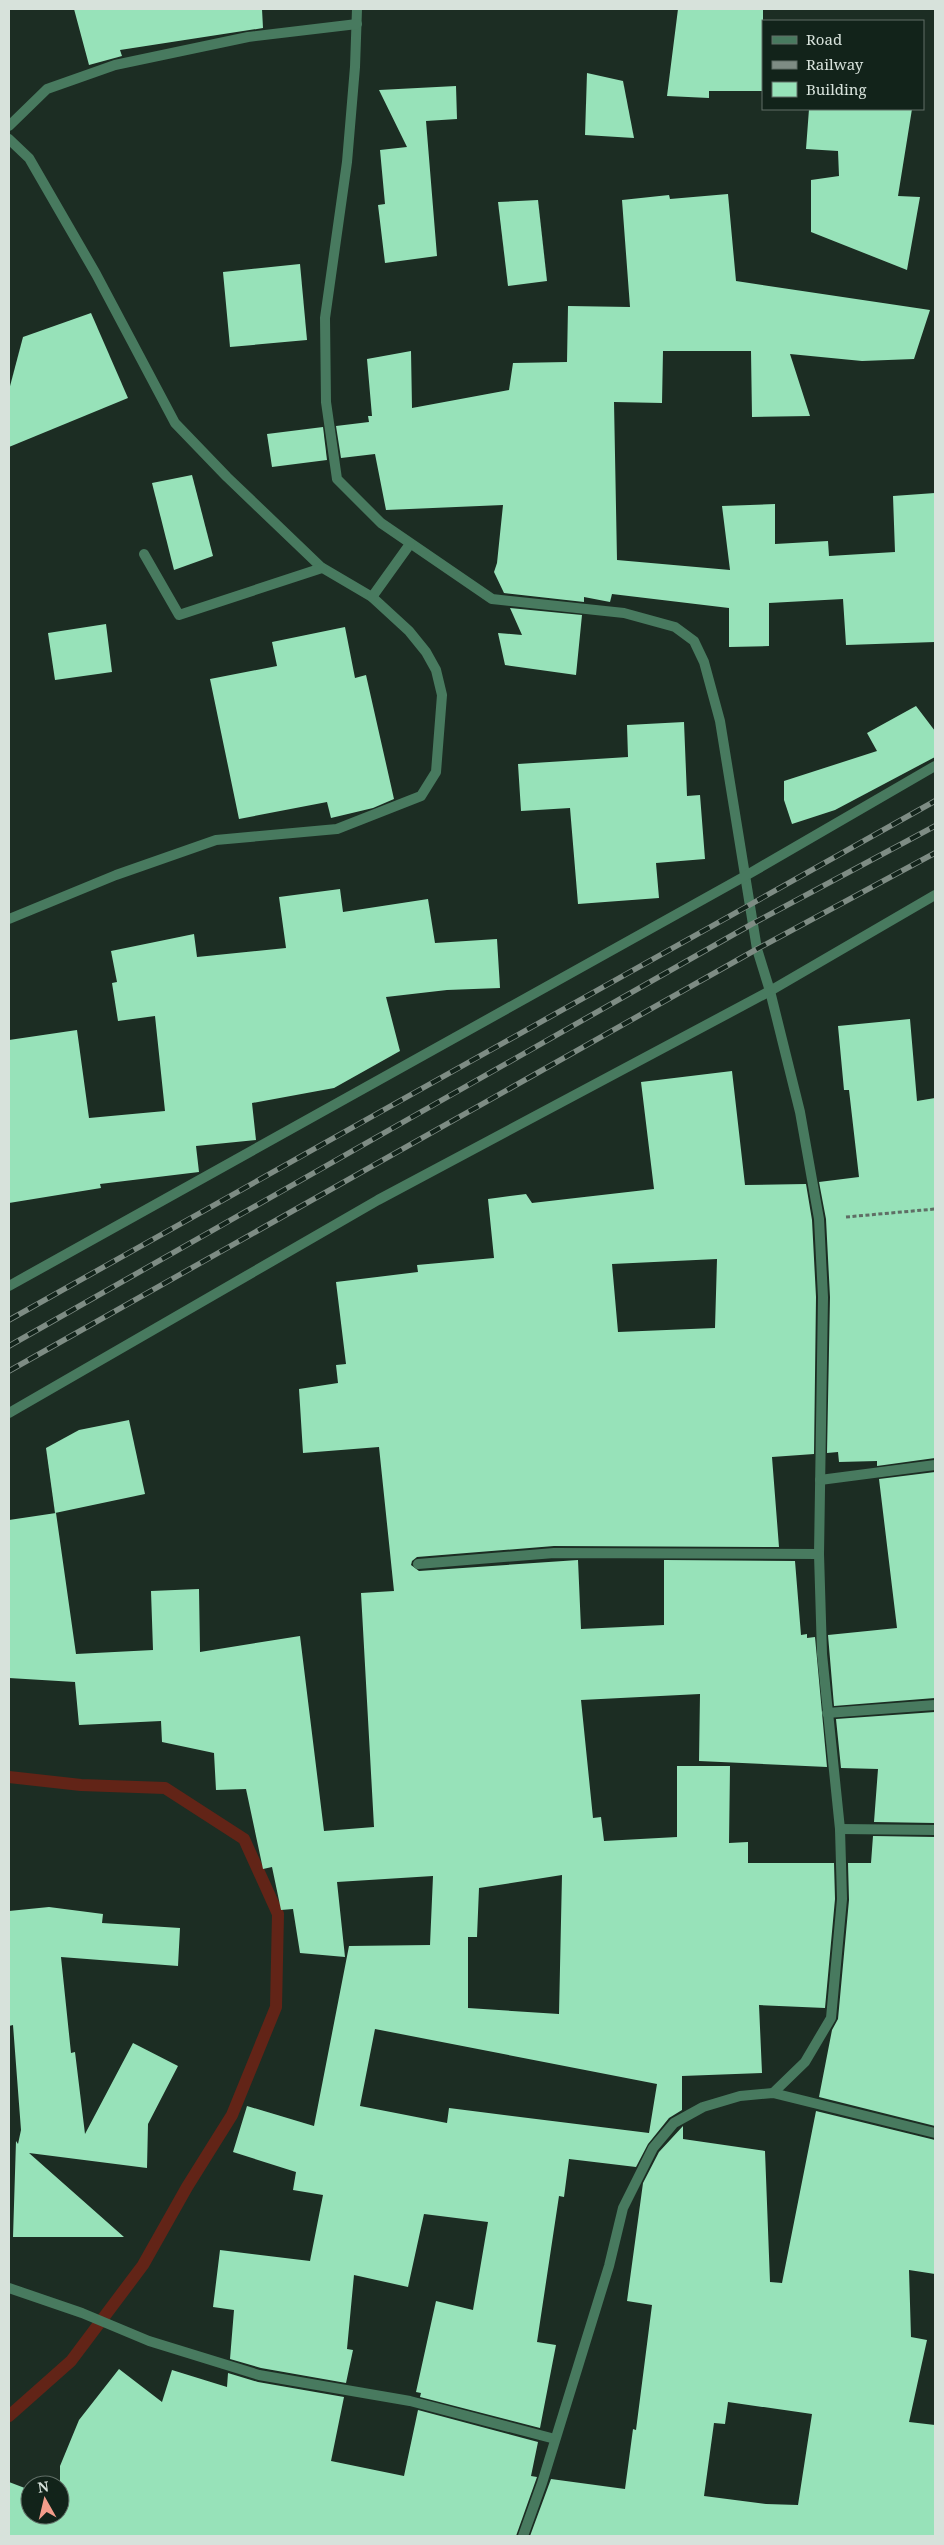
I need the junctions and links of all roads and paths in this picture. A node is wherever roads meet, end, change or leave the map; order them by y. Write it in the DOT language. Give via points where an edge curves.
graph roads {
  1 [pos="357,9"];
  2 [pos="357,24"];
  3 [pos="9,126"];
  4 [pos="9,139"];
  5 [pos="410,544"];
  6 [pos="144,554"];
  7 [pos="322,568"];
  8 [pos="372,597"];
  9 [pos="935,766"];
  10 [pos="747,875"];
  11 [pos="935,895"];
  12 [pos="9,920"];
  13 [pos="770,991"];
  14 [pos="935,1209"];
  15 [pos="819,1219"];
  16 [pos="9,1286"];
  17 [pos="9,1414"];
  18 [pos="935,1465"];
  19 [pos="820,1480"];
  20 [pos="819,1554"];
  21 [pos="418,1564"];
  22 [pos="935,1705"];
  23 [pos="827,1713"];
  24 [pos="840,1829"];
  25 [pos="935,1830"];
  26 [pos="772,2093"];
  27 [pos="935,2133"];
  28 [pos="9,2288"];
  29 [pos="555,2439"];
  30 [pos="523,2536"];
  1 -- 2 [label="street"];
  2 -- 3 [label="street" via="248,37 116,65 46,89"];
  2 -- 5 [label="street" via="347,162 326,318 326,402 337,479 381,523"];
  4 -- 7 [label="street" via="34,166 175,423 227,478"];
  5 -- 8 [label="street"];
  5 -- 10 [label="street" via="492,599 624,613 675,627 694,641 704,662 720,721"];
  6 -- 7 [label="street" via="179,615"];
  7 -- 8 [label="street"];
  8 -- 12 [label="street" via="409,632 436,670 442,695 436,772 421,796 337,829 216,840 116,875"];
  9 -- 10 [label="street"];
  10 -- 13 [label="street" via="756,940"];
  10 -- 16 [label="street"];
  11 -- 13 [label="street"];
  13 -- 15 [label="street" via="800,1112"];
  13 -- 17 [label="street" via="378,1200"];
  14 -- 15 [label="path"];
  15 -- 19 [label="street" via="824,1349"];
  18 -- 19 [label="street"];
  19 -- 20 [label="street"];
  20 -- 21 [label="street" via="554,1553"];
  20 -- 23 [label="street"];
  22 -- 23 [label="street"];
  23 -- 24 [label="street"];
  24 -- 25 [label="street"];
  24 -- 26 [label="street" via="842,1899 831,2018 805,2062"];
  26 -- 27 [label="street"];
  26 -- 29 [label="street" via="740,2096 704,2107 674,2123 653,2148 623,2208 609,2266"];
  28 -- 29 [label="street" via="149,2341 259,2375 410,2400"];
  29 -- 30 [label="street"];
}
